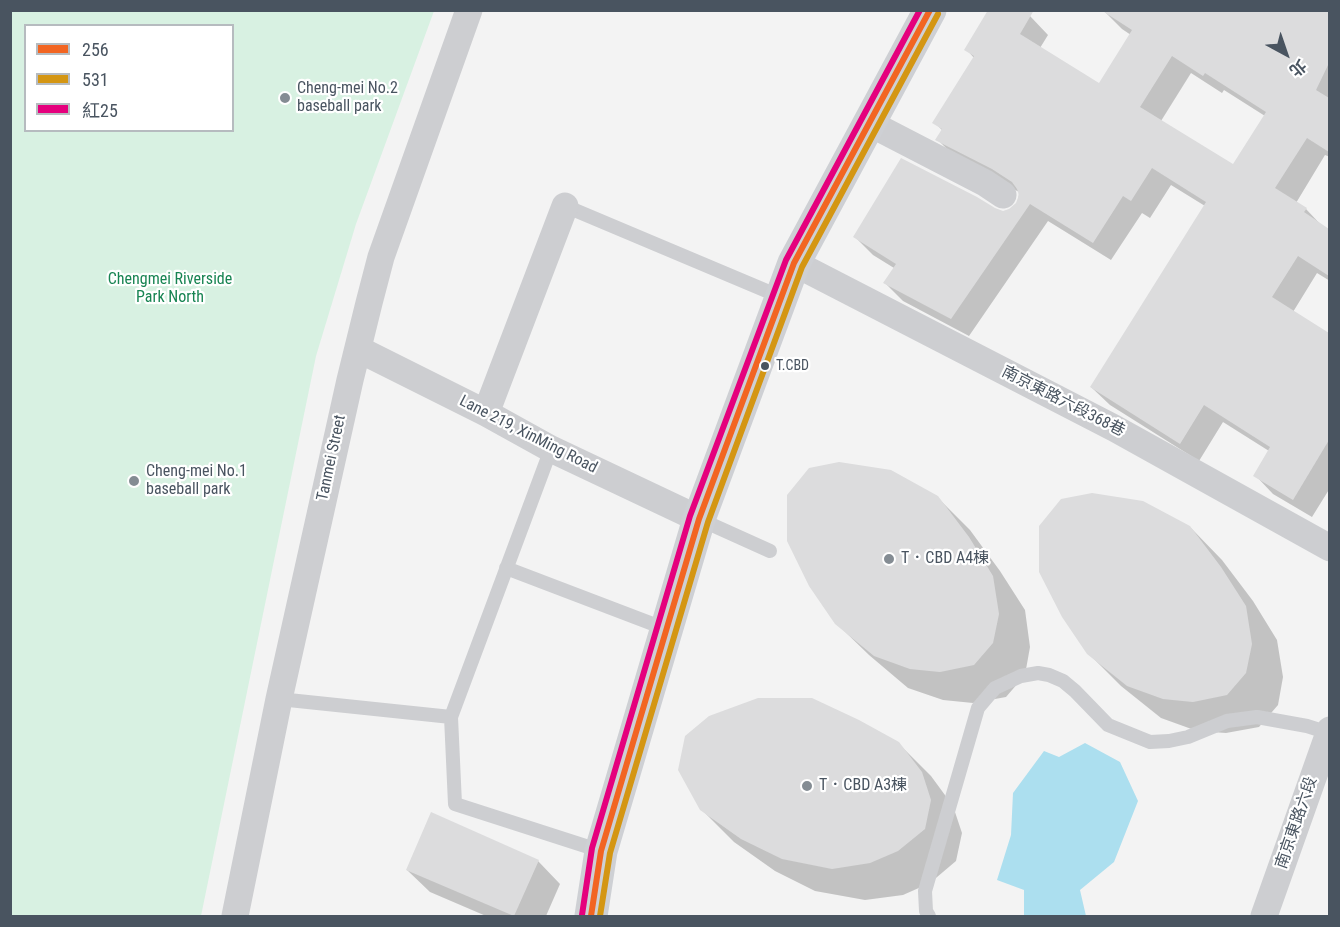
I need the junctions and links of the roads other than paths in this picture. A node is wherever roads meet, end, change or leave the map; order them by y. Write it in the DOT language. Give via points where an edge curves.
graph roads {
  1 [pos="469,10"];
  2 [pos="930,10"];
  3 [pos="869,123"];
  4 [pos="1003,195"];
  5 [pos="565,206"];
  6 [pos="794,263"];
  7 [pos="781,297"];
  8 [pos="358,349"];
  9 [pos="486,413"];
  10 [pos="550,449"];
  11 [pos="699,519"];
  12 [pos="1329,548"];
  13 [pos="770,551"];
  14 [pos="506,568"];
  15 [pos="666,629"];
  16 [pos="279,699"];
  17 [pos="451,717"];
  18 [pos="1329,731"];
  19 [pos="601,851"];
  20 [pos="235,916"];
  21 [pos="591,916"];
  22 [pos="929,916"];
  23 [pos="1264,916"];
  1 -- 8 [label="street, Tanmei Street" via="381,257"];
  2 -- 3 [label="street"];
  3 -- 4 [label="street"];
  3 -- 6 [label="street"];
  5 -- 7 [label="lane"];
  5 -- 9 [label="street"];
  6 -- 7 [label="street"];
  6 -- 12 [label="street, 南京東路六段368巷" via="1114,428"];
  7 -- 11 [label="street"];
  8 -- 9 [label="street, Lane 219, XinMing Road"];
  8 -- 16 [label="street, Tanmei Street"];
  9 -- 10 [label="street, Lane 219, XinMing Road"];
  10 -- 11 [label="street, Lane 219, XinMing Road"];
  10 -- 14 [label="lane"];
  11 -- 13 [label="lane"];
  11 -- 15 [label="street"];
  14 -- 15 [label="lane"];
  14 -- 17 [label="lane"];
  15 -- 19 [label="street"];
  16 -- 17 [label="lane"];
  16 -- 20 [label="street, Tanmei Street"];
  17 -- 19 [label="lane" via="455,804"];
  18 -- 22 [label="lane" via="1257,717 1227,721 1188,737 1150,742 1108,725 1076,691 1049,675 1021,676 995,688 978,708 925,891"];
  18 -- 23 [label="street, 南京東路六段"];
  19 -- 21 [label="street"];
}
